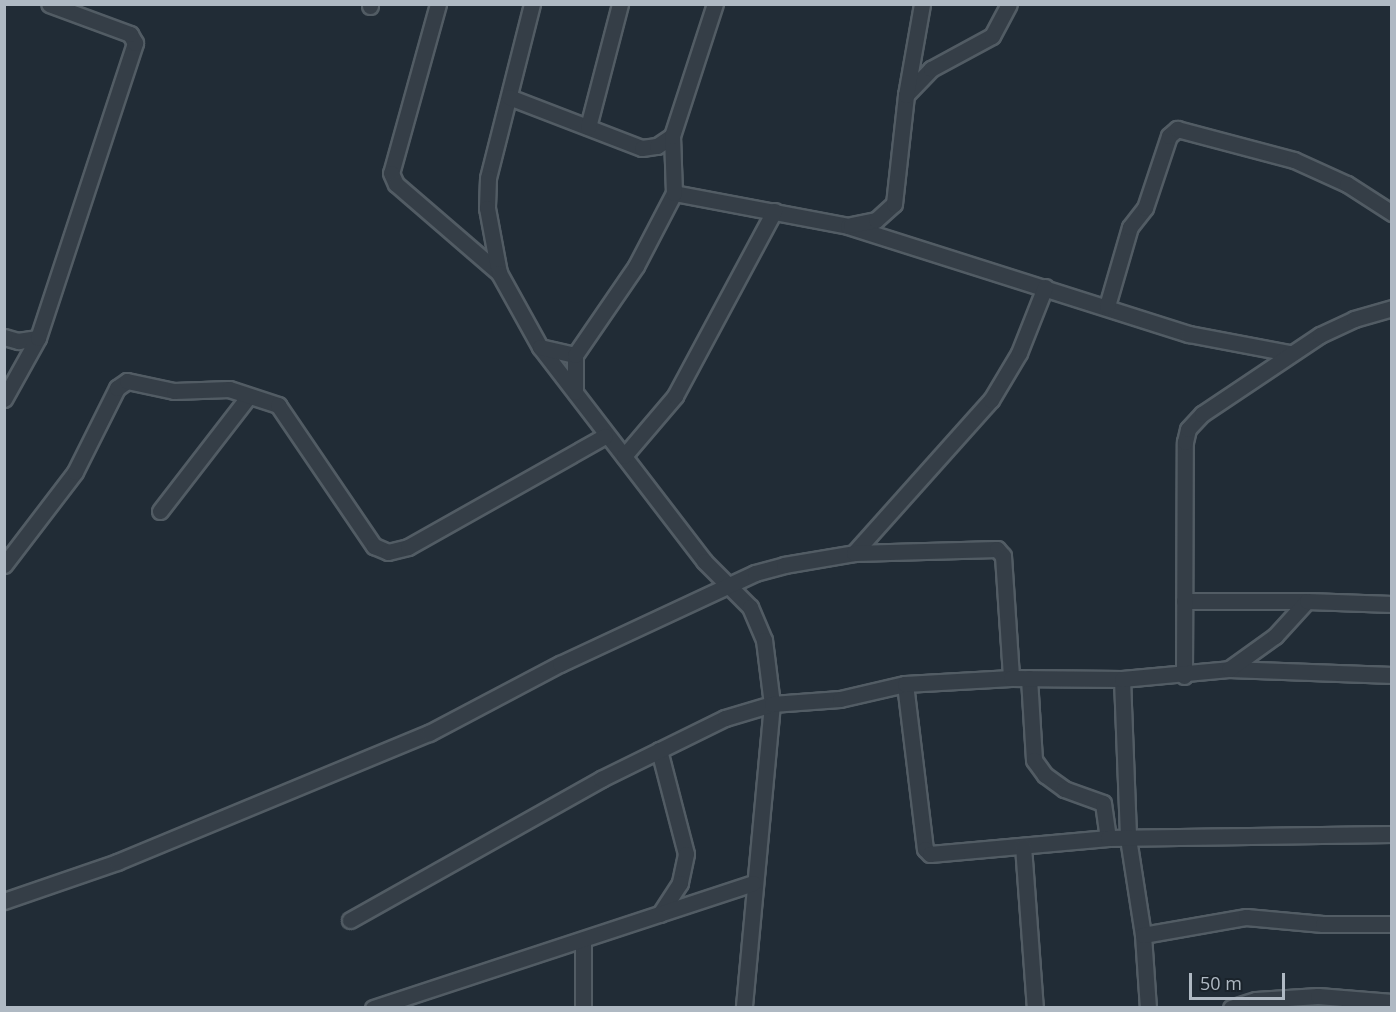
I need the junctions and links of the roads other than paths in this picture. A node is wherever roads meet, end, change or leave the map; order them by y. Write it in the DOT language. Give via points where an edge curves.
graph roads {
  1 [pos="49,4"];
  2 [pos="438,4"];
  3 [pos="532,4"];
  4 [pos="620,4"];
  5 [pos="716,4"];
  6 [pos="922,4"];
  7 [pos="1009,4"];
  8 [pos="906,95"];
  9 [pos="509,97"];
  10 [pos="588,127"];
  11 [pos="672,136"];
  12 [pos="674,193"];
  13 [pos="774,211"];
  14 [pos="1392,213"];
  15 [pos="848,226"];
  16 [pos="499,273"];
  17 [pos="1046,287"];
  18 [pos="1107,306"];
  19 [pos="1392,308"];
  20 [pos="38,338"];
  21 [pos="11,339"];
  22 [pos="540,347"];
  23 [pos="1290,353"];
  24 [pos="575,355"];
  25 [pos="28,358"];
  26 [pos="576,394"];
  27 [pos="249,396"];
  28 [pos="4,399"];
  29 [pos="605,436"];
  30 [pos="624,456"];
  31 [pos="160,511"];
  32 [pos="854,553"];
  33 [pos="4,565"];
  34 [pos="730,585"];
  35 [pos="1184,601"];
  36 [pos="1307,601"];
  37 [pos="1392,604"];
  38 [pos="1228,669"];
  39 [pos="1392,675"];
  40 [pos="1184,676"];
  41 [pos="1011,678"];
  42 [pos="1029,678"];
  43 [pos="1122,679"];
  44 [pos="905,684"];
  45 [pos="772,704"];
  46 [pos="659,750"];
  47 [pos="1392,834"];
  48 [pos="1108,838"];
  49 [pos="1128,838"];
  50 [pos="1023,846"];
  51 [pos="753,883"];
  52 [pos="4,901"];
  53 [pos="660,914"];
  54 [pos="350,920"];
  55 [pos="1392,924"];
  56 [pos="1143,935"];
  57 [pos="582,941"];
  58 [pos="422,991"];
  59 [pos="1392,1002"];
  60 [pos="373,1008"];
  61 [pos="419,1008"];
  62 [pos="583,1008"];
  63 [pos="744,1008"];
  64 [pos="1035,1008"];
  65 [pos="1148,1008"];
  66 [pos="1231,1008"];
  1 -- 20 [label="street" via="130,34 135,43"];
  2 -- 16 [label="street" via="391,173 396,184"];
  3 -- 9 [label="street"];
  4 -- 10 [label="street"];
  5 -- 11 [label="street"];
  6 -- 8 [label="street"];
  7 -- 8 [label="street" via="992,36 931,69"];
  8 -- 15 [label="street" via="894,204 876,220"];
  9 -- 10 [label="street"];
  9 -- 16 [label="street" via="488,178 487,208"];
  10 -- 11 [label="street" via="642,148 657,146"];
  11 -- 12 [label="street"];
  12 -- 13 [label="street"];
  12 -- 24 [label="street" via="636,266"];
  13 -- 15 [label="street"];
  13 -- 30 [label="street" via="675,396"];
  14 -- 18 [label="street" via="1347,184 1294,160 1177,129 1168,136 1145,208 1130,227"];
  15 -- 17 [label="street"];
  16 -- 22 [label="street"];
  17 -- 18 [label="street"];
  17 -- 32 [label="street" via="1019,353 991,400"];
  18 -- 23 [label="street" via="1189,334"];
  19 -- 23 [label="street" via="1354,318"];
  20 -- 21 [label="street"];
  20 -- 25 [label="street"];
  21 -- 25 [label="street"];
  22 -- 24 [label="street"];
  22 -- 26 [label="street"];
  23 -- 35 [label="street" via="1202,414 1188,429"];
  24 -- 26 [label="street"];
  25 -- 28 [label="street"];
  26 -- 29 [label="street"];
  27 -- 29 [label="street" via="284,409 374,546 388,552 408,547"];
  27 -- 31 [label="street"];
  27 -- 33 [label="street" via="229,389 174,391 141,381 121,383 75,472"];
  29 -- 30 [label="street"];
  30 -- 34 [label="street" via="704,561"];
  32 -- 34 [label="street" via="783,565"];
  32 -- 41 [label="street" via="989,547 1001,551"];
  34 -- 45 [label="street" via="757,621"];
  34 -- 52 [label="street" via="560,664 429,733 117,862"];
  35 -- 36 [label="street"];
  35 -- 40 [label="street"];
  36 -- 37 [label="street"];
  36 -- 38 [label="street" via="1275,636"];
  38 -- 39 [label="street"];
  38 -- 40 [label="street"];
  40 -- 43 [label="street"];
  41 -- 42 [label="street"];
  41 -- 44 [label="street"];
  42 -- 43 [label="street"];
  42 -- 48 [label="street" via="1034,760 1045,775 1064,789 1103,803"];
  43 -- 49 [label="street"];
  44 -- 45 [label="street" via="840,699"];
  44 -- 50 [label="street" via="925,849 937,855"];
  45 -- 46 [label="street" via="725,718"];
  45 -- 51 [label="street" via="764,811"];
  46 -- 53 [label="street" via="686,854 680,883"];
  46 -- 54 [label="street"];
  47 -- 49 [label="street"];
  48 -- 49 [label="street"];
  48 -- 50 [label="street"];
  49 -- 56 [label="street"];
  50 -- 64 [label="street"];
  51 -- 53 [label="street"];
  51 -- 63 [label="street"];
  53 -- 57 [label="street"];
  55 -- 56 [label="street" via="1323,924 1246,917"];
  56 -- 65 [label="street"];
  57 -- 58 [label="street"];
  57 -- 62 [label="street"];
  58 -- 60 [label="street"];
  58 -- 61 [label="street"];
  59 -- 66 [label="street" via="1318,996 1256,1000"];
}
